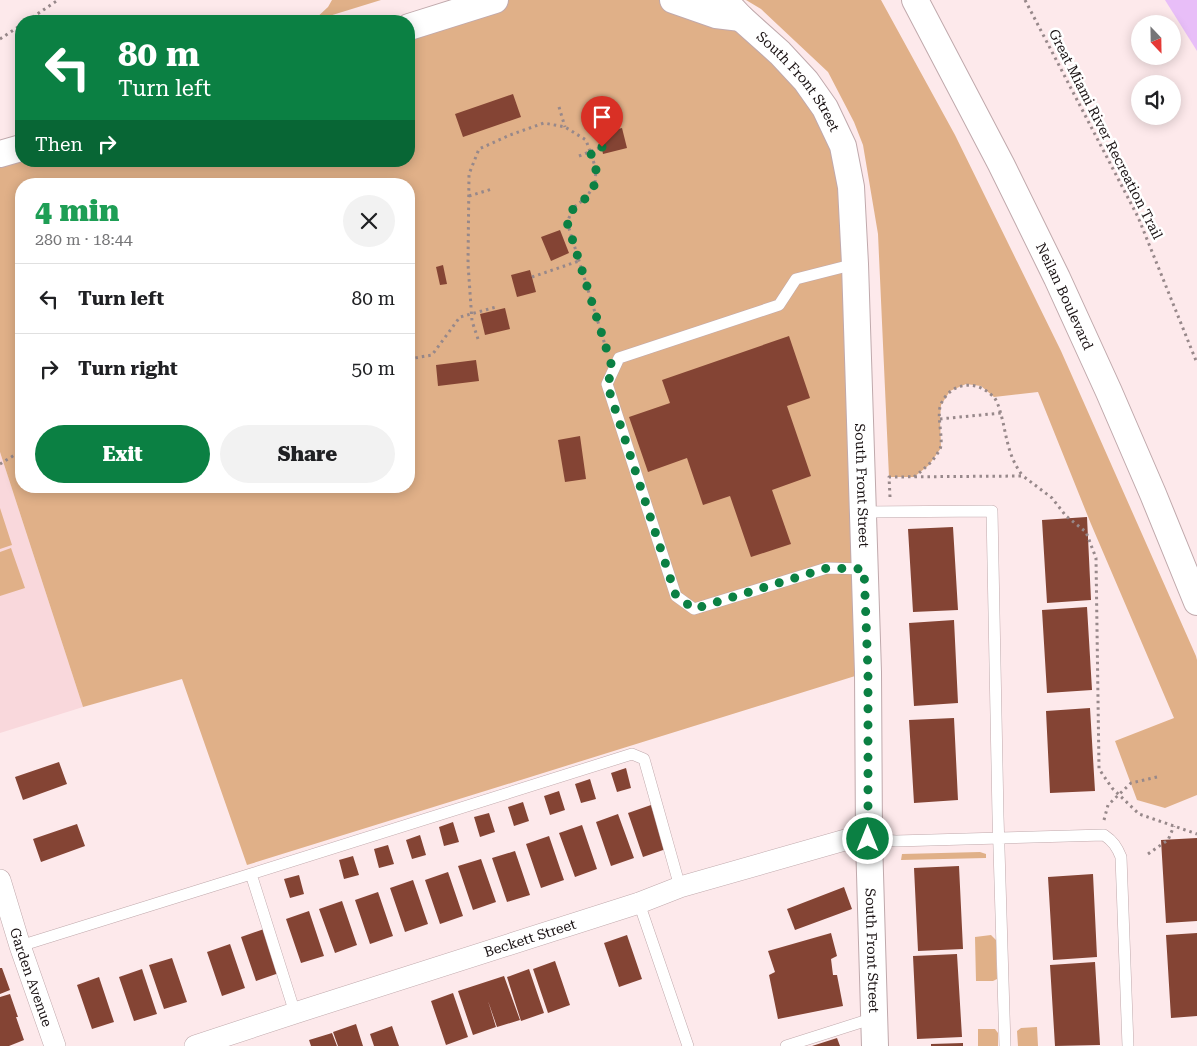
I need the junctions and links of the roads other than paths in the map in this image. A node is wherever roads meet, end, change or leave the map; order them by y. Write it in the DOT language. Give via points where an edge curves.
graph roads {
  1 [pos="496,0"];
  2 [pos="674,0"];
  3 [pos="915,0"];
  4 [pos="733,9"];
  5 [pos="415,25"];
  6 [pos="15,150"];
  7 [pos="0,154"];
  8 [pos="855,264"];
  9 [pos="862,512"];
  10 [pos="864,569"];
  11 [pos="1197,602"];
  12 [pos="868,839"];
  13 [pos="999,839"];
  14 [pos="251,874"];
  15 [pos="0,880"];
  16 [pos="680,888"];
  17 [pos="639,903"];
  18 [pos="20,946"];
  19 [pos="295,1013"];
  20 [pos="874,1018"];
  21 [pos="55,1046"];
  22 [pos="195,1046"];
  23 [pos="688,1046"];
  24 [pos="786,1046"];
  25 [pos="874,1046"];
  26 [pos="1005,1046"];
  27 [pos="1128,1046"];
  1 -- 5 [label="street"];
  2 -- 4 [label="street" via="716,14"];
  3 -- 11 [label="street, Neilan Boulevard" via="1001,164 1056,278 1109,392"];
  4 -- 8 [label="street, South Front Street" via="806,81 825,108 843,146 851,187"];
  6 -- 7 [label="street"];
  8 -- 9 [label="street, South Front Street"];
  8 -- 10 [label="lane" via="796,278 779,304 619,358 607,384 676,596 694,609 827,568"];
  9 -- 10 [label="street, South Front Street"];
  9 -- 13 [label="lane" via="992,511"];
  10 -- 12 [label="street, South Front Street"];
  12 -- 13 [label="lane"];
  12 -- 16 [label="street, Beckett Street" via="845,840"];
  12 -- 20 [label="street, South Front Street"];
  13 -- 26 [label="lane"];
  13 -- 27 [label="lane" via="1104,835 1116,845 1122,857"];
  14 -- 16 [label="lane" via="632,754 644,759"];
  14 -- 18 [label="lane"];
  14 -- 19 [label="lane"];
  15 -- 18 [label="street, Garden Avenue"];
  16 -- 17 [label="street, Beckett Street"];
  17 -- 19 [label="street, Beckett Street"];
  17 -- 23 [label="lane"];
  18 -- 21 [label="street, Garden Avenue"];
  19 -- 22 [label="street, Beckett Street"];
  20 -- 24 [label="lane"];
  20 -- 25 [label="street, South Front Street"];
}
